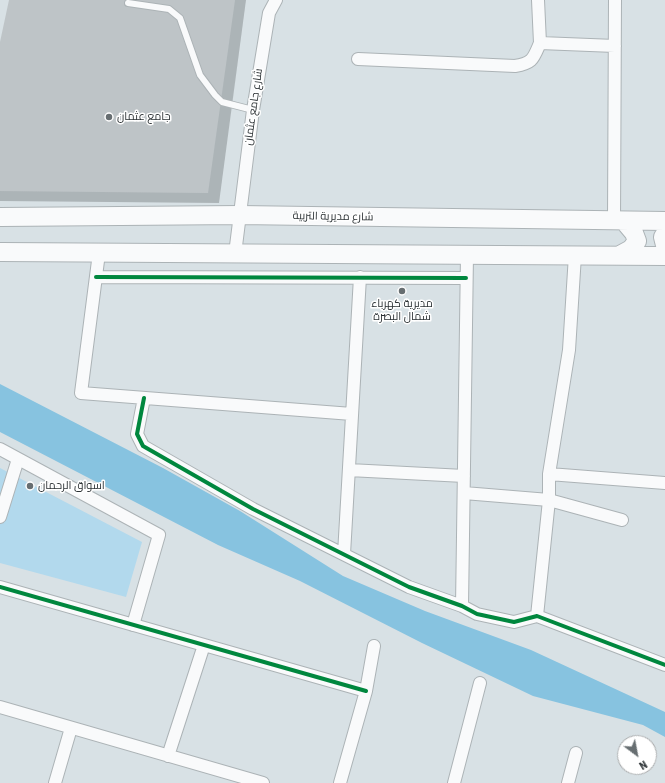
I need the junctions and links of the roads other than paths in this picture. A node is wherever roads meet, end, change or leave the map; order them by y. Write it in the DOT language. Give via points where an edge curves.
graph roads {
  1 [pos="276,0"];
  2 [pos="538,0"];
  3 [pos="616,0"];
  4 [pos="128,3"];
  5 [pos="540,44"];
  6 [pos="615,46"];
  7 [pos="358,59"];
  8 [pos="253,110"];
  9 [pos="240,215"];
  10 [pos="0,217"];
  11 [pos="619,221"];
  12 [pos="665,221"];
  13 [pos="665,234"];
  14 [pos="665,245"];
  15 [pos="0,252"];
  16 [pos="99,253"];
  17 [pos="234,254"];
  18 [pos="467,255"];
  19 [pos="574,255"];
  20 [pos="620,255"];
  21 [pos="665,256"];
  22 [pos="96,277"];
  23 [pos="360,278"];
  24 [pos="466,278"];
  25 [pos="144,398"];
  26 [pos="352,414"];
  27 [pos="0,449"];
  28 [pos="18,458"];
  29 [pos="349,470"];
  30 [pos="549,474"];
  31 [pos="464,476"];
  32 [pos="665,483"];
  33 [pos="464,493"];
  34 [pos="549,500"];
  35 [pos="0,518"];
  36 [pos="622,520"];
  37 [pos="344,554"];
  38 [pos="0,587"];
  39 [pos="462,606"];
  40 [pos="537,616"];
  41 [pos="133,625"];
  42 [pos="204,645"];
  43 [pos="374,646"];
  44 [pos="665,665"];
  45 [pos="480,683"];
  46 [pos="366,691"];
  47 [pos="0,707"];
  48 [pos="71,728"];
  49 [pos="576,753"];
  50 [pos="168,756"];
  51 [pos="56,783"];
  52 [pos="262,783"];
  53 [pos="340,783"];
  54 [pos="454,783"];
  55 [pos="568,783"];
  1 -- 8 [label="street, شارع جامع عثمان" via="269,13"];
  2 -- 5 [label="street"];
  3 -- 6 [label="street"];
  4 -- 8 [label="lane" via="169,9 180,18 200,75 215,95 222,102"];
  5 -- 6 [label="street"];
  5 -- 7 [label="street" via="527,64 515,66"];
  6 -- 11 [label="street"];
  8 -- 9 [label="street, شارع جامع عثمان"];
  9 -- 10 [label="main road, شارع مديرية التربية"];
  9 -- 11 [label="main road, شارع مديرية التربية"];
  9 -- 17 [label="street, شارع جامع عثمان"];
  11 -- 12 [label="main road, شارع مديرية التربية"];
  11 -- 20 [label="main road" via="634,233 637,241 631,249"];
  13 -- 14 [label="main road"];
  15 -- 16 [label="main road"];
  16 -- 17 [label="main road"];
  16 -- 22 [label="street"];
  17 -- 18 [label="main road"];
  18 -- 19 [label="main road"];
  18 -- 24 [label="street"];
  19 -- 20 [label="main road"];
  19 -- 30 [label="street" via="569,350"];
  20 -- 21 [label="main road"];
  22 -- 23 [label="street"];
  22 -- 25 [label="street" via="81,393"];
  23 -- 24 [label="street"];
  23 -- 26 [label="street"];
  24 -- 31 [label="street"];
  25 -- 26 [label="street"];
  25 -- 37 [label="street" via="137,434 144,446 254,509"];
  26 -- 29 [label="street"];
  27 -- 28 [label="street"];
  28 -- 35 [label="street"];
  28 -- 41 [label="street" via="159,535"];
  29 -- 31 [label="street"];
  29 -- 37 [label="street"];
  30 -- 32 [label="street"];
  30 -- 34 [label="street"];
  31 -- 33 [label="street"];
  33 -- 34 [label="street"];
  33 -- 39 [label="street"];
  34 -- 36 [label="street"];
  34 -- 40 [label="street"];
  37 -- 39 [label="street" via="409,587"];
  38 -- 41 [label="street"];
  39 -- 40 [label="street" via="477,614 514,622"];
  40 -- 44 [label="street"];
  41 -- 42 [label="street"];
  42 -- 46 [label="street"];
  42 -- 50 [label="street"];
  43 -- 46 [label="street"];
  45 -- 54 [label="street"];
  46 -- 53 [label="street"];
  47 -- 48 [label="street"];
  48 -- 50 [label="street"];
  48 -- 51 [label="street"];
  49 -- 55 [label="street"];
  50 -- 52 [label="street"];
}
